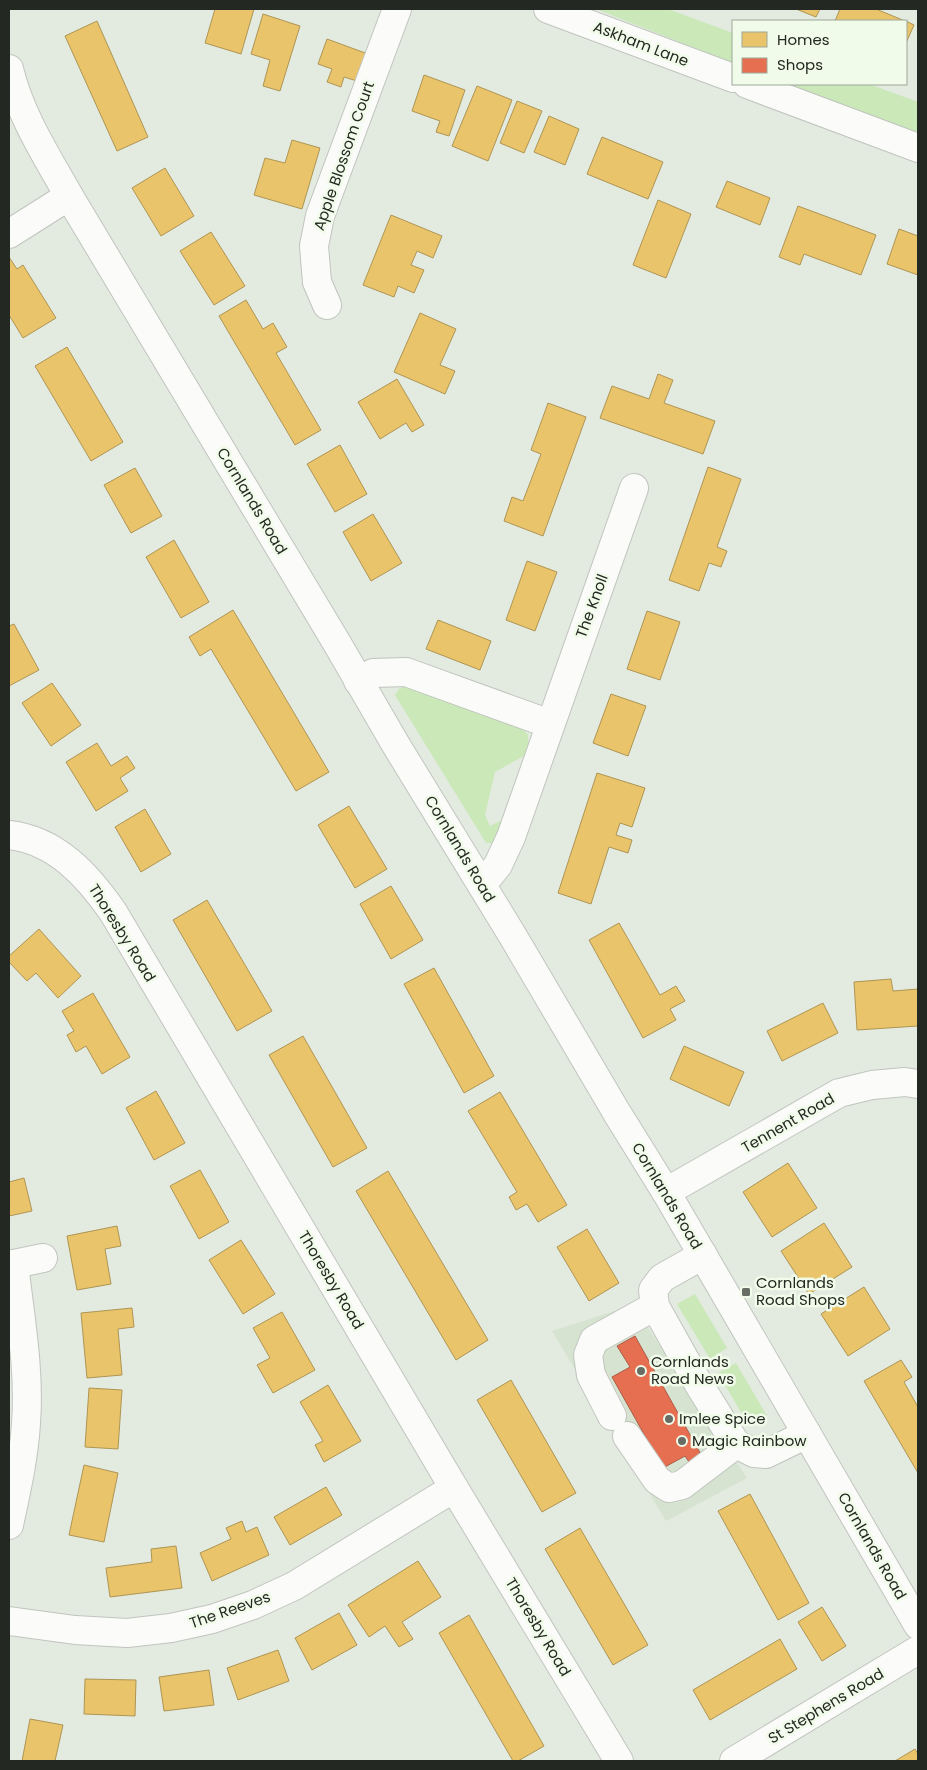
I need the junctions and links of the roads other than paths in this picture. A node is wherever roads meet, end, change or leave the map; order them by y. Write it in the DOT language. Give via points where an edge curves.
graph roads {
  1 [pos="397,9"];
  2 [pos="548,9"];
  3 [pos="9,69"];
  4 [pos="732,78"];
  5 [pos="750,85"];
  6 [pos="918,148"];
  7 [pos="68,196"];
  8 [pos="9,234"];
  9 [pos="327,305"];
  10 [pos="634,488"];
  11 [pos="358,680"];
  12 [pos="550,724"];
  13 [pos="9,835"];
  14 [pos="482,885"];
  15 [pos="918,1084"];
  16 [pos="666,1192"];
  17 [pos="703,1255"];
  18 [pos="43,1258"];
  19 [pos="12,1264"];
  20 [pos="655,1306"];
  21 [pos="807,1434"];
  22 [pos="736,1444"];
  23 [pos="454,1488"];
  24 [pos="9,1525"];
  25 [pos="9,1620"];
  26 [pos="918,1625"];
  27 [pos="918,1650"];
  28 [pos="620,1761"];
  29 [pos="734,1761"];
  1 -- 9 [label="street, Apple Blossom Court" via="320,216 314,246 316,273"];
  2 -- 4 [label="street, Askham Lane"];
  3 -- 7 [label="street, Cornlands Road" via="28,124"];
  5 -- 6 [label="street"];
  7 -- 8 [label="street"];
  7 -- 11 [label="street, Cornlands Road"];
  10 -- 12 [label="street, The Knoll"];
  11 -- 12 [label="street" via="373,673 406,672"];
  11 -- 14 [label="street, Cornlands Road"];
  12 -- 14 [label="street, The Knoll" via="511,837 498,865"];
  13 -- 23 [label="street, Thoresby Road" via="49,847 76,866 108,904"];
  14 -- 16 [label="street, Cornlands Road"];
  15 -- 16 [label="street, Tennent Road" via="872,1085 839,1093"];
  16 -- 17 [label="street, Cornlands Road"];
  17 -- 20 [label="street" via="662,1278 653,1290"];
  17 -- 21 [label="street, Cornlands Road"];
  18 -- 19 [label="street"];
  19 -- 24 [label="street" via="27,1378 26,1424"];
  20 -- 22 [label="street"];
  20 -- 22 [label="street" via="594,1340 588,1355 591,1376 619,1426 657,1480 669,1488 682,1486"];
  21 -- 22 [label="street" via="766,1454 754,1453"];
  21 -- 26 [label="street, Cornlands Road"];
  23 -- 25 [label="street, The Reeves" via="294,1586 212,1619 127,1633 74,1630"];
  23 -- 28 [label="street, Thoresby Road"];
  27 -- 29 [label="street, St Stephens Road"];
}
